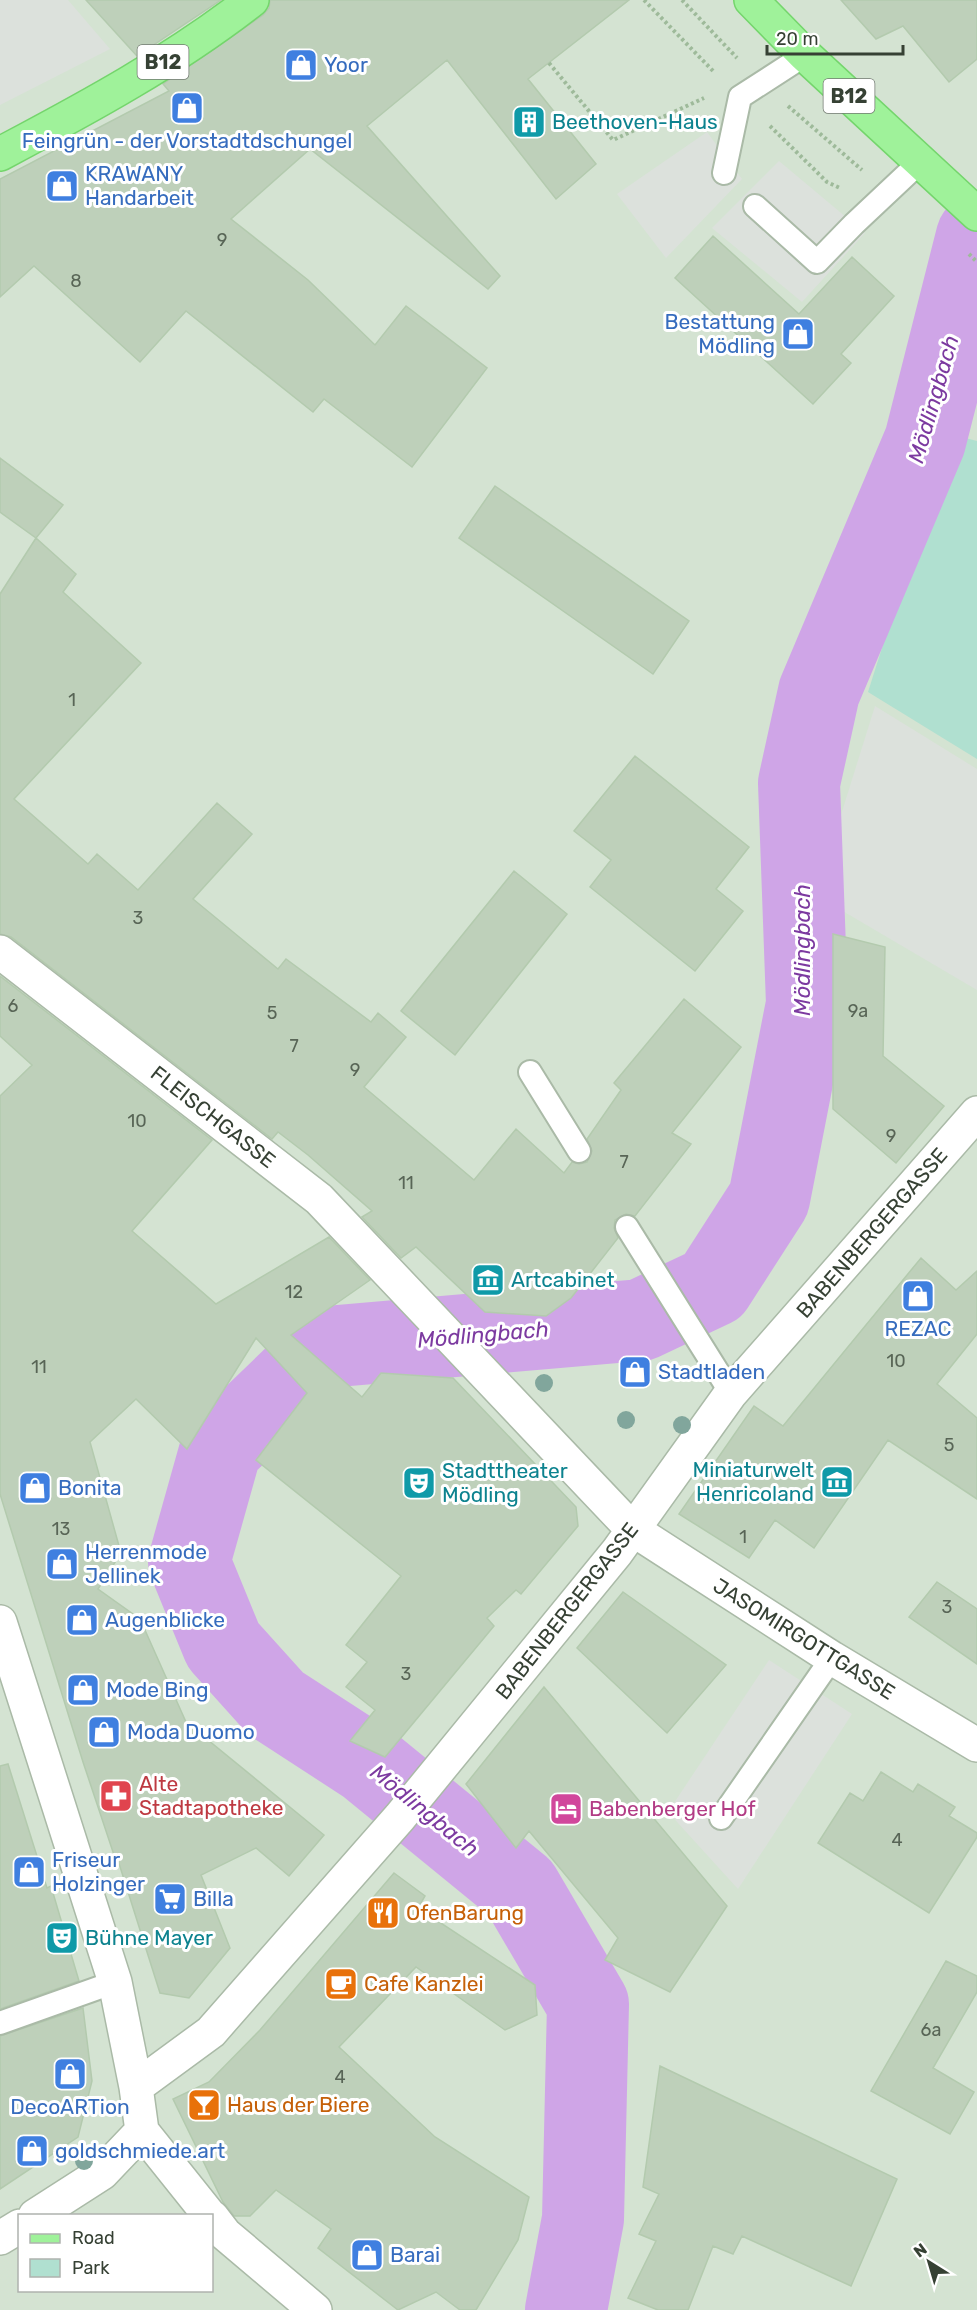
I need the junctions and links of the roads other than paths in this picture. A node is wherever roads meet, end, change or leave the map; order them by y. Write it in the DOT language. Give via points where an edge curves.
graph roads {
  1 [pos="252,0"];
  2 [pos="751,0"];
  3 [pos="806,55"];
  4 [pos="0,154"];
  5 [pos="920,162"];
  6 [pos="724,173"];
  7 [pos="755,206"];
  8 [pos="977,214"];
  9 [pos="0,952"];
  10 [pos="530,1072"];
  11 [pos="977,1113"];
  12 [pos="579,1151"];
  13 [pos="627,1227"];
  14 [pos="731,1393"];
  15 [pos="624,1541"];
  16 [pos="0,1622"];
  17 [pos="832,1658"];
  18 [pos="977,1745"];
  19 [pos="721,1818"];
  20 [pos="115,1982"];
  21 [pos="0,2023"];
  22 [pos="136,2087"];
  23 [pos="142,2131"];
  24 [pos="38,2214"];
  25 [pos="209,2214"];
  26 [pos="213,2219"];
  27 [pos="18,2227"];
  28 [pos="0,2238"];
  29 [pos="315,2310"];
  1 -- 4 [label="main road, B12" via="142,76"];
  2 -- 3 [label="main road, B12"];
  3 -- 5 [label="main road, B12"];
  3 -- 6 [label="lane" via="740,97"];
  5 -- 7 [label="lane" via="817,262"];
  5 -- 8 [label="main road, B12"];
  9 -- 15 [label="street, FLEISCHGASSE" via="319,1199 499,1388"];
  10 -- 12 [label="lane"];
  11 -- 14 [label="street, BABENBERGERGASSE"];
  13 -- 14 [label="lane"];
  14 -- 15 [label="street, BABENBERGERGASSE"];
  15 -- 17 [label="street, JASOMIRGOTTGASSE"];
  15 -- 22 [label="street, BABENBERGERGASSE" via="400,1817 211,2032"];
  16 -- 20 [label="street"];
  17 -- 18 [label="street, JASOMIRGOTTGASSE"];
  17 -- 19 [label="lane"];
  20 -- 21 [label="lane"];
  20 -- 22 [label="street"];
  22 -- 23 [label="street"];
  23 -- 24 [label="street" via="102,2173"];
  23 -- 25 [label="street"];
  26 -- 29 [label="street" via="225,2234"];
  27 -- 28 [label="street"];
}
